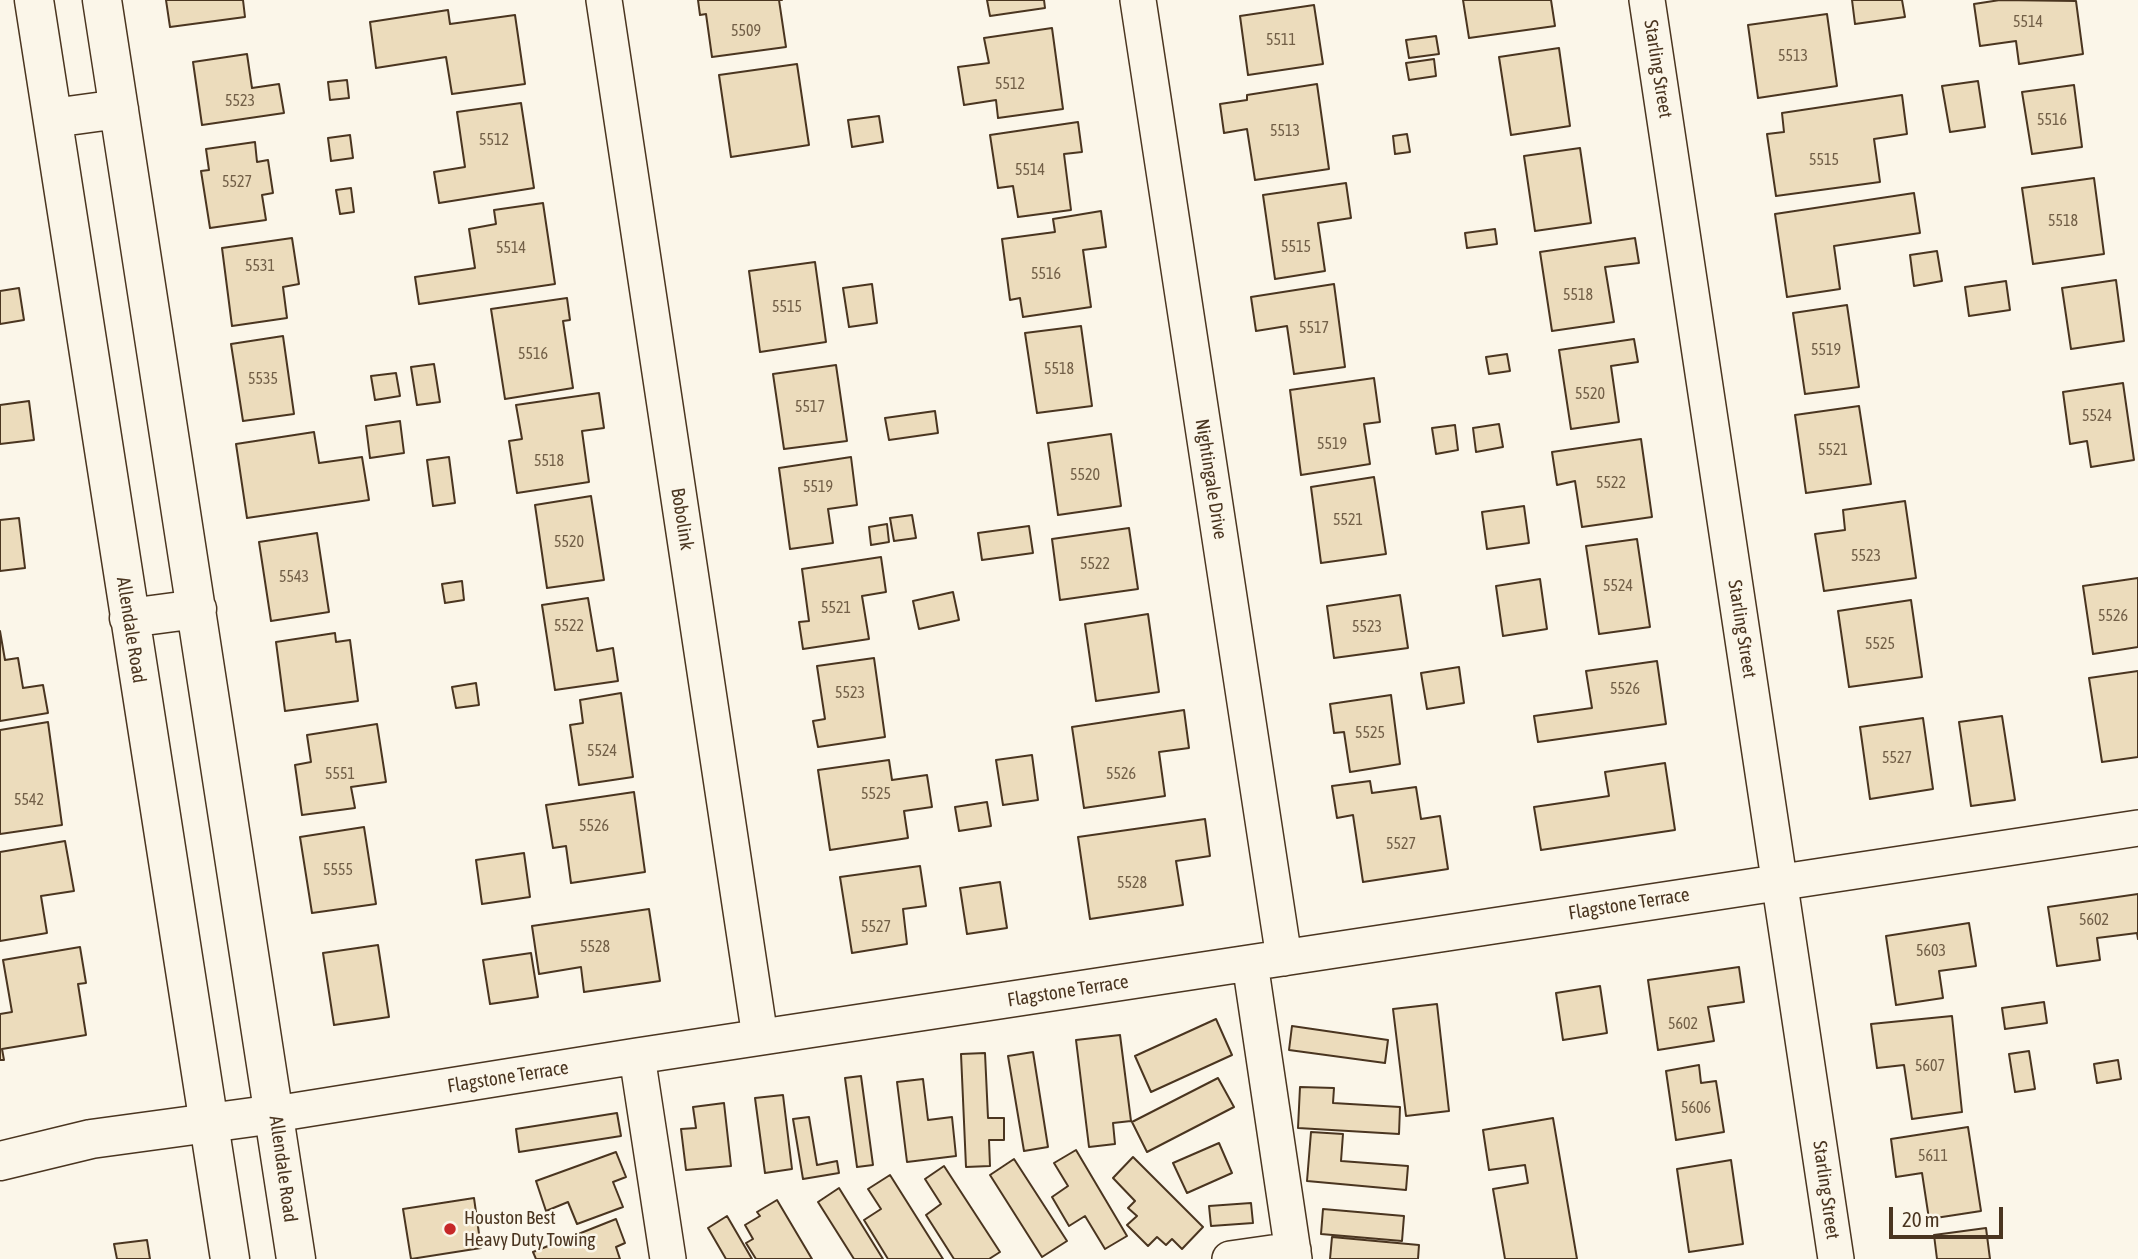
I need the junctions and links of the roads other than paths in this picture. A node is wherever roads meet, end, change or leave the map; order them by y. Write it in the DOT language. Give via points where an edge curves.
graph roads {
  1 [pos="34,0"];
  2 [pos="102,0"];
  3 [pos="604,0"];
  4 [pos="1138,0"];
  5 [pos="1647,0"];
  6 [pos="119,109"];
  7 [pos="53,118"];
  8 [pos="197,609"];
  9 [pos="129,618"];
  10 [pos="2138,828"];
  11 [pos="1780,881"];
  12 [pos="1284,958"];
  13 [pos="1250,963"];
  14 [pos="760,1037"];
  15 [pos="637,1056"];
  16 [pos="275,1114"];
  17 [pos="210,1124"];
  18 [pos="0,1161"];
  19 [pos="1294,1254"];
  20 [pos="230,1259"];
  21 [pos="296,1259"];
  22 [pos="668,1259"];
  23 [pos="1230,1259"];
  24 [pos="1836,1259"];
  1 -- 7 [label="main road, Allendale Road"];
  2 -- 6 [label="main road, Allendale Road"];
  3 -- 14 [label="street, Bobolink"];
  4 -- 12 [label="street, Nightingale Drive"];
  5 -- 11 [label="street, Starling Street"];
  6 -- 7 [label="main road"];
  6 -- 8 [label="main road, Allendale Road"];
  7 -- 9 [label="main road, Allendale Road"];
  8 -- 9 [label="main road"];
  8 -- 16 [label="main road, Allendale Road"];
  9 -- 17 [label="main road, Allendale Road"];
  10 -- 11 [label="street, Flagstone Terrace"];
  11 -- 12 [label="street, Flagstone Terrace"];
  11 -- 24 [label="street, Starling Street"];
  12 -- 13 [label="street, Flagstone Terrace"];
  13 -- 14 [label="street, Flagstone Terrace"];
  13 -- 19 [label="street"];
  14 -- 15 [label="street, Flagstone Terrace"];
  15 -- 16 [label="street, Flagstone Terrace"];
  15 -- 22 [label="street"];
  16 -- 17 [label="main road, Flagstone Terrace"];
  16 -- 21 [label="main road, Allendale Road"];
  17 -- 18 [label="main road, Flagstone Terrace" via="91,1139"];
  17 -- 20 [label="main road, Allendale Road"];
  19 -- 23 [label="street"];
}
